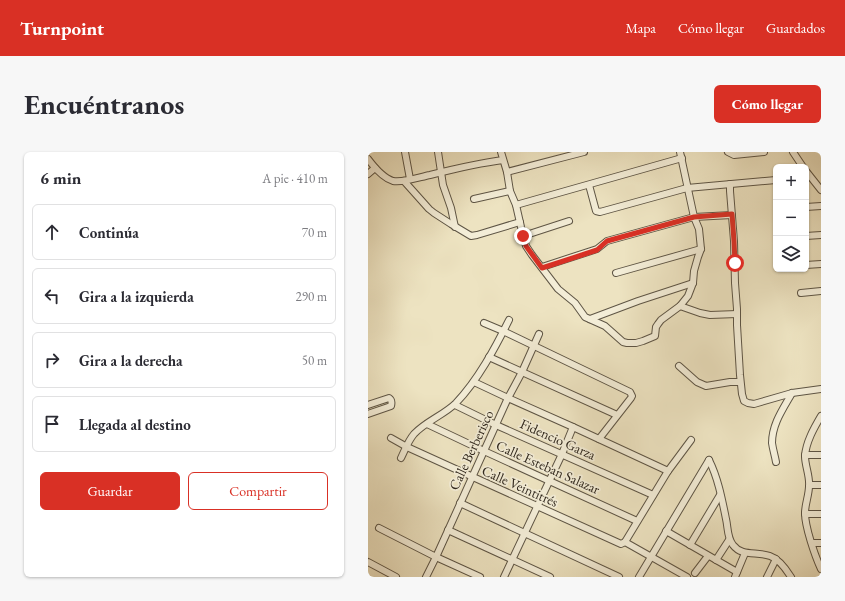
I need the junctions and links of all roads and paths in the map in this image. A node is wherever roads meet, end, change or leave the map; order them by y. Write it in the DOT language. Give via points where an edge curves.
graph roads {
  1 [pos="405,152"];
  2 [pos="438,152"];
  3 [pos="501,152"];
  4 [pos="584,152"];
  5 [pos="728,152"];
  6 [pos="764,152"];
  7 [pos="793,152"];
  8 [pos="681,155"];
  9 [pos="368,159"];
  10 [pos="503,160"];
  11 [pos="801,164"];
  12 [pos="375,168"];
  13 [pos="442,172"];
  14 [pos="506,172"];
  15 [pos="368,174"];
  16 [pos="809,178"];
  17 [pos="407,180"];
  18 [pos="773,180"];
  19 [pos="589,184"];
  20 [pos="730,184"];
  21 [pos="687,188"];
  22 [pos="821,190"];
  23 [pos="510,191"];
  24 [pos="474,199"];
  25 [pos="516,205"];
  26 [pos="821,206"];
  27 [pos="809,207"];
  28 [pos="732,214"];
  29 [pos="694,217"];
  30 [pos="569,221"];
  31 [pos="520,222"];
  32 [pos="455,226"];
  33 [pos="821,235"];
  34 [pos="523,236"];
  35 [pos="809,236"];
  36 [pos="701,249"];
  37 [pos="821,264"];
  38 [pos="809,265"];
  39 [pos="542,268"];
  40 [pos="616,273"];
  41 [pos="693,283"];
  42 [pos="821,291"];
  43 [pos="801,293"];
  44 [pos="680,306"];
  45 [pos="737,314"];
  46 [pos="590,319"];
  47 [pos="509,320"];
  48 [pos="484,323"];
  49 [pos="503,332"];
  50 [pos="539,334"];
  51 [pos="534,346"];
  52 [pos="489,357"];
  53 [pos="678,366"];
  54 [pos="522,372"];
  55 [pos="474,382"];
  56 [pos="740,382"];
  57 [pos="821,389"];
  58 [pos="792,393"];
  59 [pos="508,398"];
  60 [pos="368,405"];
  61 [pos="455,405"];
  62 [pos="368,414"];
  63 [pos="617,415"];
  64 [pos="821,416"];
  65 [pos="427,424"];
  66 [pos="496,425"];
  67 [pos="573,427"];
  68 [pos="814,428"];
  69 [pos="821,428"];
  70 [pos="390,438"];
  71 [pos="599,439"];
  72 [pos="691,440"];
  73 [pos="407,447"];
  74 [pos="484,451"];
  75 [pos="562,454"];
  76 [pos="821,455"];
  77 [pos="805,456"];
  78 [pos="401,458"];
  79 [pos="776,462"];
  80 [pos="668,471"];
  81 [pos="473,477"];
  82 [pos="549,480"];
  83 [pos="810,485"];
  84 [pos="821,485"];
  85 [pos="653,495"];
  86 [pos="720,495"];
  87 [pos="460,503"];
  88 [pos="536,506"];
  89 [pos="805,514"];
  90 [pos="821,514"];
  91 [pos="637,521"];
  92 [pos="379,528"];
  93 [pos="448,530"];
  94 [pos="666,531"];
  95 [pos="524,533"];
  96 [pos="729,540"];
  97 [pos="622,543"];
  98 [pos="812,543"];
  99 [pos="821,543"];
  100 [pos="690,545"];
  101 [pos="746,553"];
  102 [pos="651,556"];
  103 [pos="708,556"];
  104 [pos="436,557"];
  105 [pos="512,559"];
  106 [pos="776,559"];
  107 [pos="716,560"];
  108 [pos="368,562"];
  109 [pos="821,569"];
  110 [pos="695,574"];
  111 [pos="736,575"];
  112 [pos="396,577"];
  113 [pos="426,577"];
  114 [pos="480,577"];
  115 [pos="504,577"];
  116 [pos="550,577"];
  117 [pos="619,577"];
  118 [pos="639,577"];
  119 [pos="687,577"];
  120 [pos="767,577"];
  121 [pos="791,577"];
  1 -- 17 [label="street"];
  2 -- 13 [label="street"];
  3 -- 10 [label="street"];
  4 -- 14 [label="street"];
  5 -- 6 [label="street" via="734,155"];
  7 -- 11 [label="street"];
  8 -- 19 [label="street"];
  8 -- 21 [label="street"];
  9 -- 12 [label="street"];
  10 -- 13 [label="street"];
  10 -- 14 [label="street"];
  12 -- 15 [label="street"];
  12 -- 17 [label="street" via="392,181"];
  13 -- 17 [label="street"];
  13 -- 32 [label="street" via="443,185"];
  14 -- 23 [label="street"];
  16 -- 22 [label="street"];
  17 -- 32 [label="street" via="429,209"];
  18 -- 20 [label="street"];
  19 -- 21 [label="street" via="596,211 600,212"];
  19 -- 25 [label="street"];
  20 -- 21 [label="street"];
  20 -- 28 [label="street"];
  21 -- 29 [label="street"];
  23 -- 24 [label="street"];
  23 -- 25 [label="street"];
  25 -- 31 [label="street"];
  26 -- 27 [label="street"];
  28 -- 29 [label="street"];
  28 -- 45 [label="street"];
  29 -- 36 [label="street" via="699,229"];
  29 -- 39 [label="street" via="607,241 597,250"];
  30 -- 34 [label="street"];
  31 -- 32 [label="street" via="474,236"];
  31 -- 34 [label="street"];
  33 -- 35 [label="street"];
  34 -- 39 [label="street" via="526,246"];
  36 -- 40 [label="street"];
  36 -- 41 [label="street"];
  37 -- 38 [label="street"];
  39 -- 46 [label="street" via="558,289"];
  41 -- 44 [label="street" via="688,296"];
  41 -- 46 [label="street"];
  42 -- 43 [label="street"];
  44 -- 45 [label="street" via="710,315"];
  44 -- 46 [label="street" via="661,320 656,327 656,335 627,344 605,326"];
  45 -- 56 [label="street"];
  47 -- 49 [label="street"];
  48 -- 49 [label="street"];
  49 -- 51 [label="street"];
  49 -- 52 [label="street"];
  50 -- 51 [label="street, Calle Berberisco"];
  51 -- 54 [label="street, Calle Berberisco"];
  51 -- 63 [label="street" via="627,390 632,398"];
  52 -- 54 [label="street"];
  52 -- 55 [label="street"];
  53 -- 56 [label="street" via="706,386"];
  54 -- 59 [label="street, Calle Berberisco"];
  54 -- 63 [label="street"];
  55 -- 59 [label="street"];
  55 -- 61 [label="street"];
  56 -- 58 [label="street" via="744,401 748,403 754,404"];
  57 -- 58 [label="street"];
  58 -- 79 [label="street" via="779,415 773,432 772,445"];
  59 -- 66 [label="street, Calle Berberisco"];
  59 -- 67 [label="street"];
  60 -- 62 [label="street" via="389,398 392,403 391,406"];
  61 -- 65 [label="street"];
  61 -- 66 [label="street, Fidencio Garza"];
  63 -- 71 [label="street"];
  64 -- 68 [label="street"];
  65 -- 73 [label="street" via="410,439"];
  65 -- 74 [label="street, Calle Esteban Salazar"];
  66 -- 74 [label="street, Calle Berberisco"];
  66 -- 75 [label="street, Fidencio Garza"];
  67 -- 71 [label="street"];
  67 -- 75 [label="street"];
  68 -- 69 [label="street"];
  68 -- 77 [label="street"];
  70 -- 73 [label="street, Calle Veintitrés"];
  71 -- 80 [label="street"];
  72 -- 80 [label="street"];
  73 -- 78 [label="street"];
  73 -- 81 [label="street, Calle Veintitrés"];
  74 -- 81 [label="street, Calle Berberisco"];
  74 -- 82 [label="street, Calle Esteban Salazar"];
  75 -- 82 [label="street"];
  75 -- 85 [label="street, Fidencio Garza"];
  76 -- 77 [label="street"];
  77 -- 83 [label="street"];
  80 -- 85 [label="street"];
  81 -- 87 [label="street, Calle Berberisco"];
  81 -- 88 [label="street, Calle Veintitrés"];
  82 -- 88 [label="street"];
  82 -- 91 [label="street, Calle Esteban Salazar"];
  83 -- 84 [label="street"];
  83 -- 89 [label="street"];
  85 -- 91 [label="street"];
  86 -- 94 [label="street" via="710,460"];
  86 -- 96 [label="street"];
  86 -- 100 [label="street"];
  87 -- 93 [label="street, Calle Berberisco"];
  87 -- 95 [label="street"];
  88 -- 95 [label="street"];
  88 -- 97 [label="street, Calle Veintitrés"];
  89 -- 90 [label="street"];
  89 -- 98 [label="street"];
  91 -- 97 [label="street"];
  92 -- 104 [label="street"];
  93 -- 104 [label="street, Calle Berberisco"];
  93 -- 105 [label="street"];
  94 -- 100 [label="street"];
  94 -- 102 [label="street"];
  95 -- 105 [label="street"];
  95 -- 117 [label="street"];
  96 -- 101 [label="street"];
  96 -- 107 [label="street"];
  97 -- 102 [label="street, Calle Veintitrés"];
  98 -- 99 [label="street"];
  98 -- 109 [label="street"];
  100 -- 103 [label="street"];
  101 -- 106 [label="street"];
  101 -- 111 [label="street"];
  102 -- 118 [label="street"];
  102 -- 119 [label="street, Calle Veintitrés"];
  103 -- 107 [label="street"];
  103 -- 110 [label="street"];
  104 -- 113 [label="street, Calle Berberisco"];
  104 -- 114 [label="street"];
  105 -- 115 [label="street"];
  105 -- 116 [label="street"];
  106 -- 120 [label="street"];
  106 -- 121 [label="street"];
  107 -- 111 [label="street"];
  108 -- 112 [label="street"];
}
